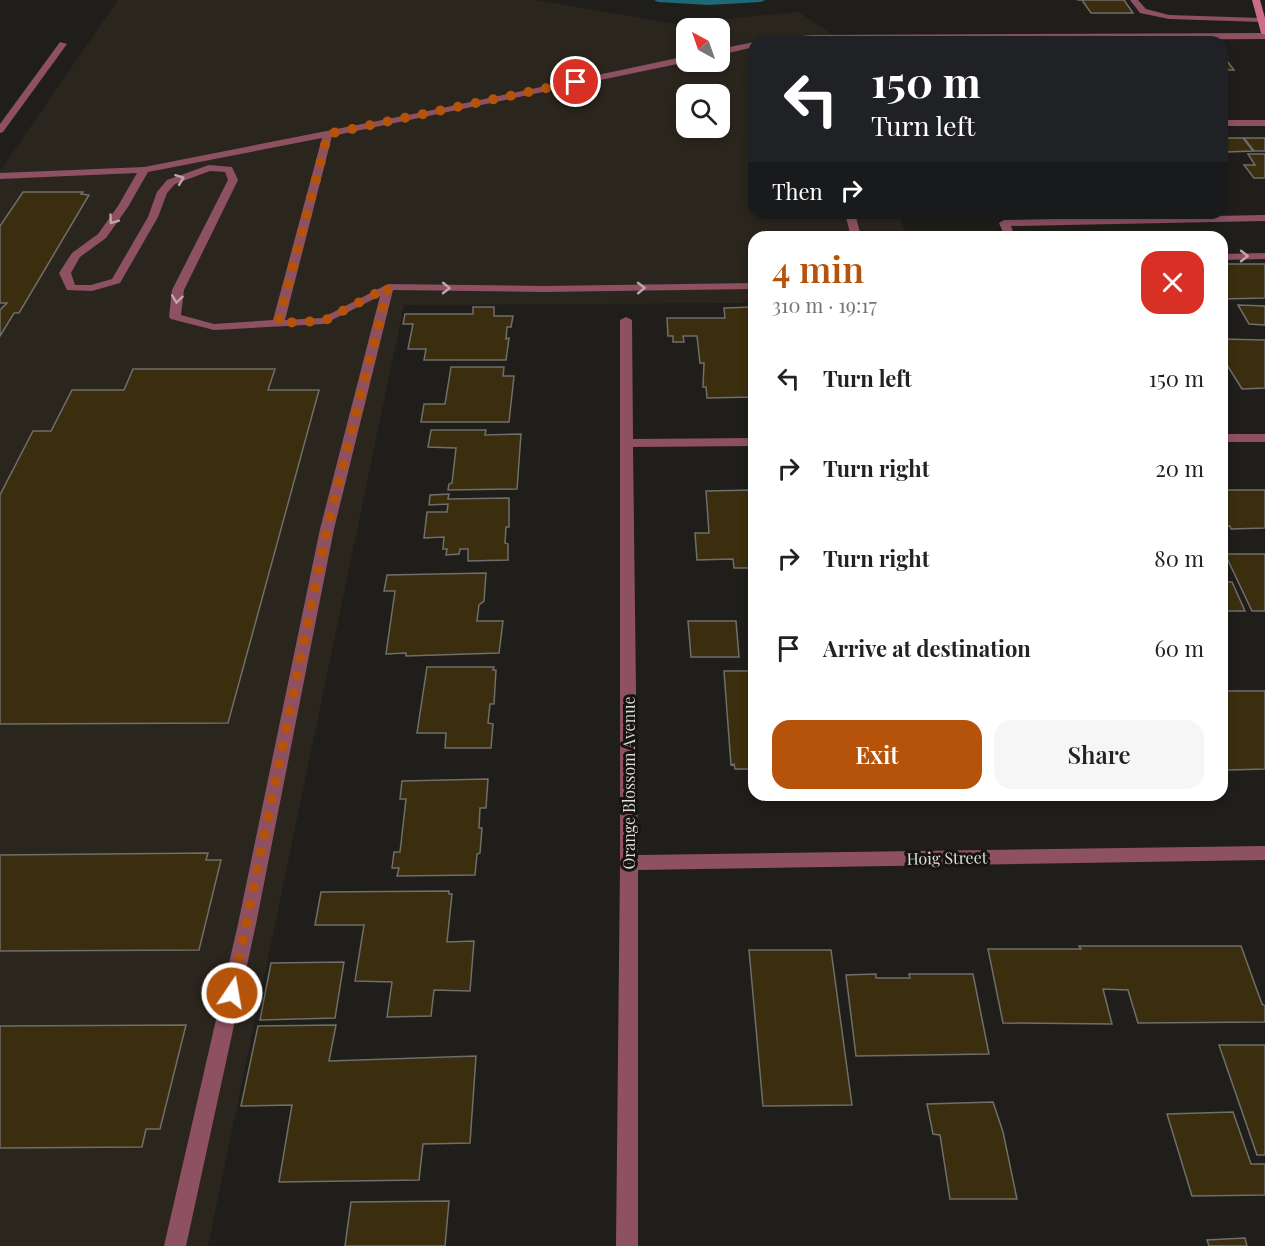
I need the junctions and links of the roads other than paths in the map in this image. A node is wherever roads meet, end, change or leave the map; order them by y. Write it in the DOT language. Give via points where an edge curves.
graph roads {
  1 [pos="1134,0"];
  2 [pos="1256,0"];
  3 [pos="1261,20"];
  4 [pos="1265,35"];
  5 [pos="1171,36"];
  6 [pos="63,44"];
  7 [pos="748,46"];
  8 [pos="730,50"];
  9 [pos="676,61"];
  10 [pos="1228,123"];
  11 [pos="1265,123"];
  12 [pos="0,130"];
  13 [pos="328,134"];
  14 [pos="144,170"];
  15 [pos="0,176"];
  16 [pos="1265,218"];
  17 [pos="1213,219"];
  18 [pos="1228,219"];
  19 [pos="1007,231"];
  20 [pos="1228,256"];
  21 [pos="1265,256"];
  22 [pos="748,286"];
  23 [pos="388,287"];
  24 [pos="626,320"];
  25 [pos="278,323"];
  26 [pos="1228,438"];
  27 [pos="1265,438"];
  28 [pos="627,442"];
  29 [pos="748,442"];
  30 [pos="1265,853"];
  31 [pos="629,863"];
  32 [pos="175,1246"];
  33 [pos="627,1246"];
  1 -- 3 [label="street" via="1143,11 1169,17"];
  2 -- 3 [label="main road"];
  3 -- 4 [label="main road"];
  4 -- 5 [label="street"];
  6 -- 12 [label="street"];
  7 -- 8 [label="street"];
  9 -- 13 [label="street"];
  10 -- 11 [label="street"];
  13 -- 14 [label="street"];
  13 -- 25 [label="street"];
  14 -- 15 [label="street"];
  14 -- 25 [label="street, one-way" via="102,236 76,255 65,273 71,288 92,288 116,281 153,218 162,192 171,182 209,168 229,169 233,180 178,290 174,317 214,327"];
  16 -- 18 [label="street"];
  17 -- 19 [label="street" via="1004,223"];
  20 -- 21 [label="street, one-way"];
  23 -- 22 [label="street, one-way"];
  23 -- 25 [label="street" via="324,321"];
  23 -- 32 [label="street" via="327,529 247,924"];
  24 -- 28 [label="street, Orange Blossom Avenue"];
  26 -- 27 [label="street"];
  28 -- 29 [label="street"];
  28 -- 31 [label="street, Orange Blossom Avenue"];
  30 -- 31 [label="street, Hoig Street"];
  31 -- 33 [label="street, Orange Blossom Avenue"];
}
